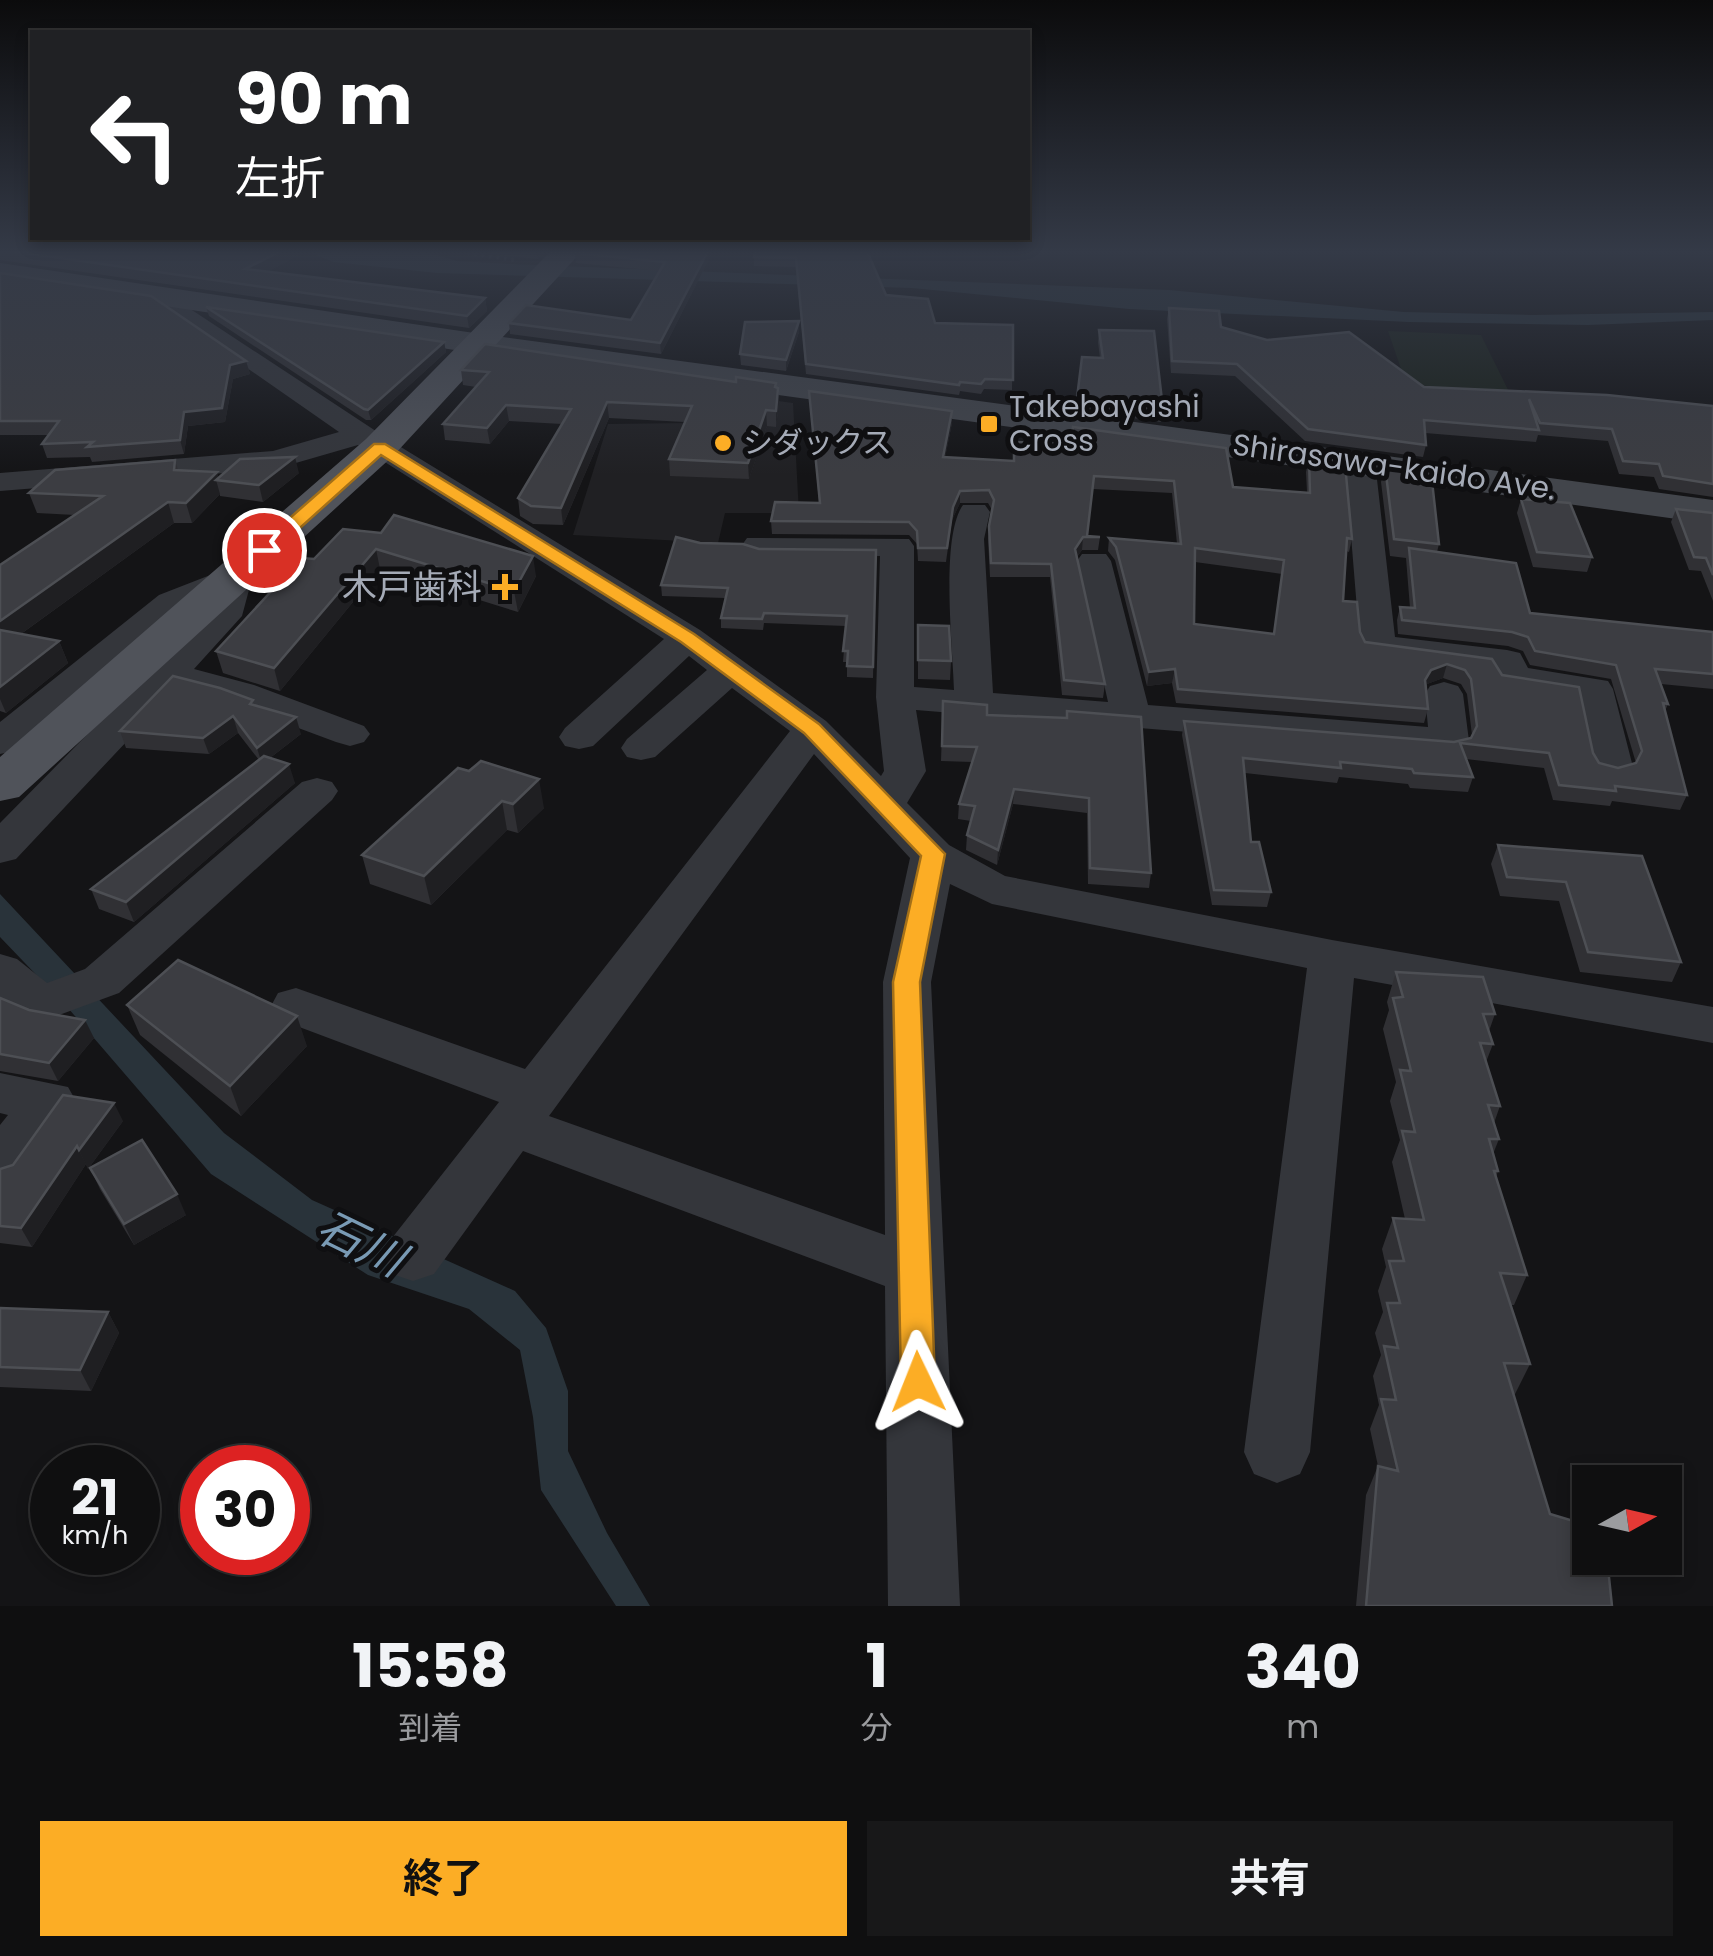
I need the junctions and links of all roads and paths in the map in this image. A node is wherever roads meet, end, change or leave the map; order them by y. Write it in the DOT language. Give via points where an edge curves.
graph roads {
  1 [pos="204,326"];
  2 [pos="360,326"];
  3 [pos="498,326"];
  4 [pos="481,344"];
  5 [pos="371,441"];
  6 [pos="1360,462"];
  7 [pos="0,482"];
  8 [pos="974,512"];
  9 [pos="1713,512"];
  10 [pos="759,545"];
  11 [pos="1094,561"];
  12 [pos="236,576"];
  13 [pos="688,638"];
  14 [pos="730,669"];
  15 [pos="170,674"];
  16 [pos="1444,694"];
  17 [pos="895,697"];
  18 [pos="974,702"];
  19 [pos="1131,715"];
  20 [pos="812,729"];
  21 [pos="350,734"];
  22 [pos="579,737"];
  23 [pos="22,744"];
  24 [pos="641,748"];
  25 [pos="1612,767"];
  26 [pos="0,785"];
  27 [pos="317,791"];
  28 [pos="885,805"];
  29 [pos="0,850"];
  30 [pos="934,854"];
  31 [pos="1332,957"];
  32 [pos="0,970"];
  33 [pos="296,1006"];
  34 [pos="1713,1026"];
  35 [pos="0,1093"];
  36 [pos="523,1110"];
  37 [pos="0,1166"];
  38 [pos="412,1256"];
  39 [pos="914,1271"];
  40 [pos="1278,1452"];
  41 [pos="924,1606"];
  1 -- 5 [label="street"];
  2 -- 4 [label="main road, Shirasawa-kaido Ave."];
  3 -- 4 [label="main road"];
  4 -- 5 [label="main road"];
  4 -- 6 [label="main road, Shirasawa-kaido Ave."];
  5 -- 7 [label="street" via="274,460"];
  5 -- 12 [label="main road"];
  5 -- 13 [label="street"];
  6 -- 9 [label="main road, Shirasawa-kaido Ave."];
  6 -- 25 [label="street" via="1378,646 1506,661 1511,677 1594,689"];
  8 -- 18 [label="street" via="967,538"];
  10 -- 17 [label="street" via="898,546"];
  11 -- 19 [label="street"];
  12 -- 15 [label="street" via="224,616"];
  12 -- 23 [label="main road"];
  13 -- 14 [label="street"];
  13 -- 22 [label="street"];
  14 -- 20 [label="street"];
  14 -- 24 [label="street"];
  15 -- 21 [label="street"];
  15 -- 29 [label="street"];
  16 -- 19 [label="street" via="1448,741"];
  17 -- 18 [label="street"];
  17 -- 28 [label="street" via="905,771"];
  18 -- 19 [label="street"];
  20 -- 28 [label="street"];
  20 -- 36 [label="street"];
  23 -- 26 [label="main road"];
  27 -- 32 [label="street" via="102,981 40,1004"];
  28 -- 30 [label="street"];
  30 -- 31 [label="street" via="992,889"];
  30 -- 39 [label="street" via="906,982"];
  31 -- 34 [label="street"];
  31 -- 40 [label="street"];
  33 -- 36 [label="street"];
  35 -- 37 [label="street" via="49,1101"];
  36 -- 38 [label="street"];
  36 -- 39 [label="street"];
  39 -- 41 [label="street"];
}
